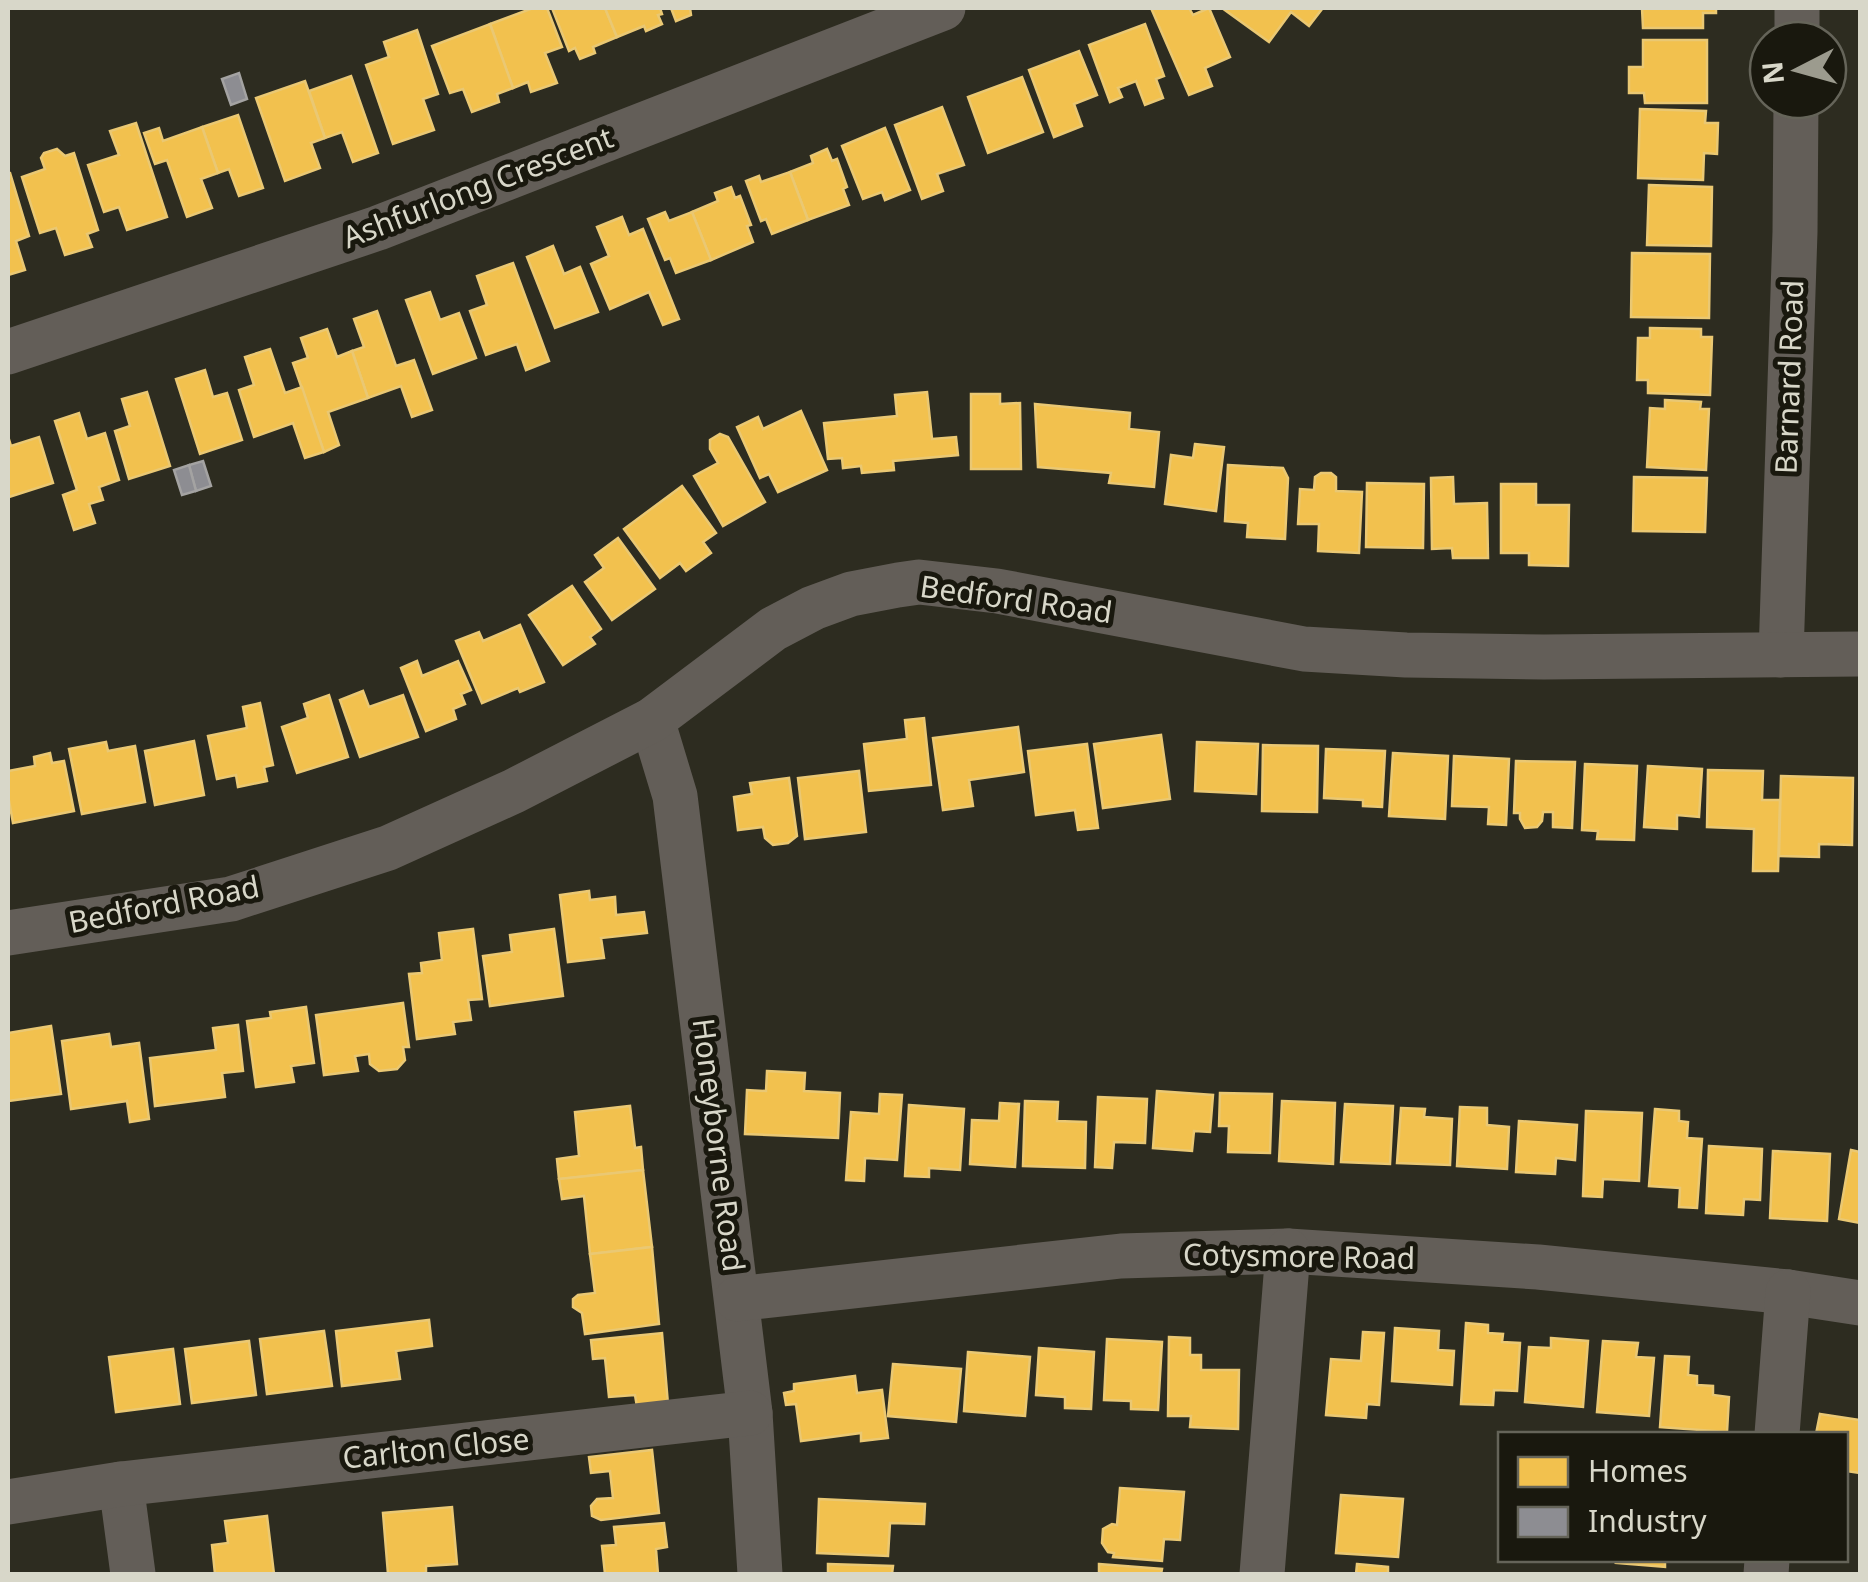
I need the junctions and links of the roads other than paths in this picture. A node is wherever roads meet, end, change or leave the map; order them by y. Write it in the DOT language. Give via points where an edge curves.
graph roads {
  1 [pos="944,8"];
  2 [pos="1796,120"];
  3 [pos="8,352"];
  4 [pos="1781,654"];
  5 [pos="1860,654"];
  6 [pos="652,720"];
  7 [pos="8,933"];
  8 [pos="1288,1251"];
  9 [pos="1788,1292"];
  10 [pos="737,1300"];
  11 [pos="1860,1304"];
  12 [pos="750,1413"];
  13 [pos="1777,1432"];
  14 [pos="121,1484"];
  15 [pos="8,1502"];
  16 [pos="133,1574"];
  17 [pos="760,1574"];
  18 [pos="1262,1574"];
  1 -- 3 [label="street, Ashfurlong Crescent" via="378,228"];
  2 -- 4 [label="street, Barnard Road"];
  4 -- 5 [label="street, Bedford Road"];
  4 -- 6 [label="street, Bedford Road" via="1544,658 1304,649 919,582 851,594 800,615"];
  6 -- 7 [label="street, Bedford Road" via="388,848 232,898"];
  6 -- 10 [label="street, Honeyborne Road" via="675,796"];
  8 -- 9 [label="street, Cotysmore Road"];
  8 -- 10 [label="street, Cotysmore Road" via="1121,1256"];
  8 -- 18 [label="street"];
  9 -- 11 [label="street, Cotysmore Road"];
  9 -- 13 [label="street"];
  10 -- 12 [label="street, Honeyborne Road"];
  12 -- 14 [label="street, Carlton Close"];
  12 -- 17 [label="street, Honeyborne Road"];
  14 -- 15 [label="street, Carlton Close"];
  14 -- 16 [label="street"];
}
